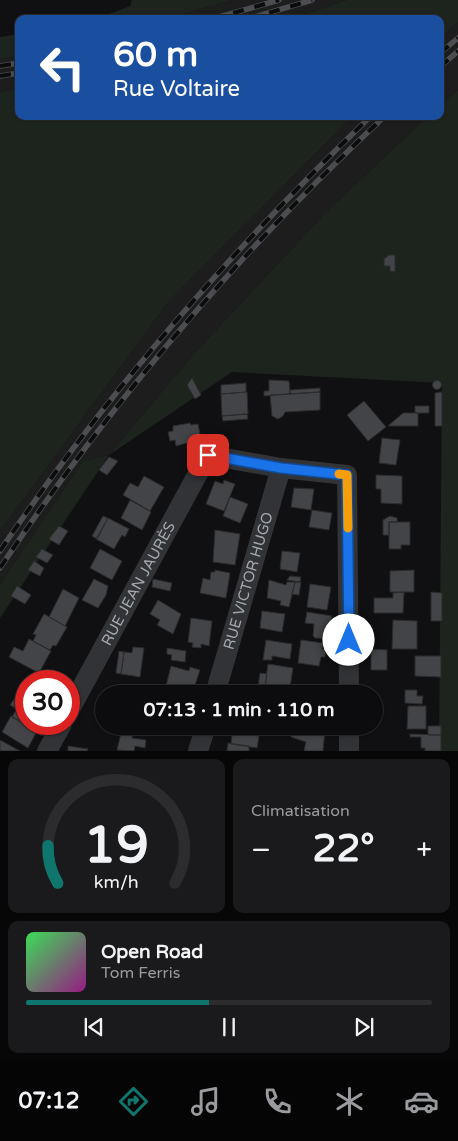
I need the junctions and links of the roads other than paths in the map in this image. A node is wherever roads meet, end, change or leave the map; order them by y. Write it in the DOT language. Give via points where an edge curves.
graph roads {
  1 [pos="281,468"];
  2 [pos="218,685"];
  3 [pos="349,685"];
  4 [pos="80,691"];
  5 [pos="56,735"];
  6 [pos="203,735"];
  7 [pos="349,735"];
  8 [pos="47,751"];
  9 [pos="198,751"];
  10 [pos="349,751"];
  1 -- 2 [label="street, RUE VICTOR HUGO"];
  1 -- 3 [label="street" via="347,475"];
  1 -- 4 [label="street, RUE JEAN JAURÈS" via="208,455"];
  5 -- 8 [label="street"];
  6 -- 9 [label="street"];
  7 -- 10 [label="street"];
}
